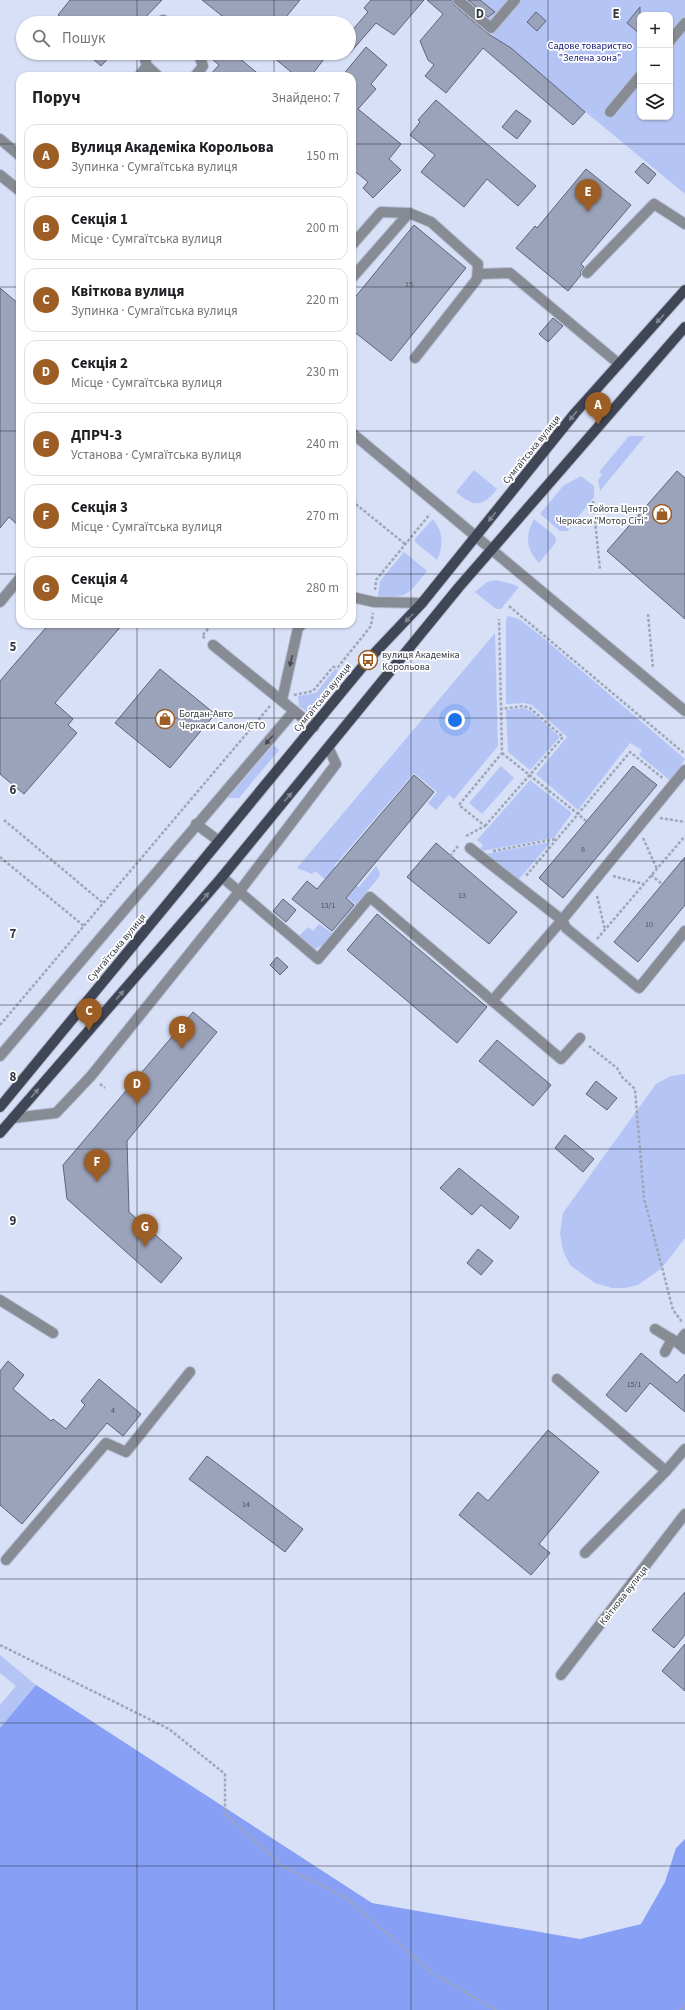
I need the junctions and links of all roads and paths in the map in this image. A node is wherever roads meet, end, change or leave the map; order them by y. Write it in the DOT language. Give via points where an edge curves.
graph roads {
  1 [pos="458,0"];
  2 [pos="515,0"];
  3 [pos="685,23"];
  4 [pos="673,37"];
  5 [pos="145,60"];
  6 [pos="201,60"];
  7 [pos="147,66"];
  8 [pos="142,72"];
  9 [pos="154,72"];
  10 [pos="198,72"];
  11 [pos="637,80"];
  12 [pos="610,112"];
  13 [pos="0,139"];
  14 [pos="16,153"];
  15 [pos="0,176"];
  16 [pos="16,188"];
  17 [pos="409,214"];
  18 [pos="685,224"];
  19 [pos="356,240"];
  20 [pos="587,273"];
  21 [pos="356,274"];
  22 [pos="478,274"];
  23 [pos="685,290"];
  24 [pos="685,327"];
  25 [pos="415,358"];
  26 [pos="619,364"];
  27 [pos="356,436"];
  28 [pos="593,501"];
  29 [pos="356,505"];
  30 [pos="430,514"];
  31 [pos="476,537"];
  32 [pos="405,544"];
  33 [pos="491,550"];
  34 [pos="600,570"];
  35 [pos="16,583"];
  36 [pos="356,599"];
  37 [pos="0,602"];
  38 [pos="374,602"];
  39 [pos="422,603"];
  40 [pos="509,606"];
  41 [pos="648,614"];
  42 [pos="499,619"];
  43 [pos="298,628"];
  44 [pos="213,645"];
  45 [pos="654,685"];
  46 [pos="282,700"];
  47 [pos="501,709"];
  48 [pos="294,711"];
  49 [pos="685,711"];
  50 [pos="314,726"];
  51 [pos="329,749"];
  52 [pos="502,753"];
  53 [pos="685,754"];
  54 [pos="685,770"];
  55 [pos="530,775"];
  56 [pos="672,785"];
  57 [pos="578,814"];
  58 [pos="647,816"];
  59 [pos="4,820"];
  60 [pos="586,821"];
  61 [pos="685,822"];
  62 [pos="196,824"];
  63 [pos="485,826"];
  64 [pos="638,827"];
  65 [pos="685,836"];
  66 [pos="556,839"];
  67 [pos="219,842"];
  68 [pos="473,851"];
  69 [pos="0,856"];
  70 [pos="450,856"];
  71 [pos="656,869"];
  72 [pos="600,873"];
  73 [pos="651,876"];
  74 [pos="222,877"];
  75 [pos="594,882"];
  76 [pos="644,884"];
  77 [pos="662,884"];
  78 [pos="517,886"];
  79 [pos="239,892"];
  80 [pos="102,903"];
  81 [pos="562,920"];
  82 [pos="84,926"];
  83 [pos="605,930"];
  84 [pos="685,931"];
  85 [pos="590,948"];
  86 [pos="493,1000"];
  87 [pos="0,1025"];
  88 [pos="580,1038"];
  89 [pos="0,1056"];
  90 [pos="0,1107"];
  91 [pos="13,1118"];
  92 [pos="0,1133"];
  93 [pos="0,1300"];
  94 [pos="685,1325"];
  95 [pos="655,1328"];
  96 [pos="53,1333"];
  97 [pos="685,1334"];
  98 [pos="678,1344"];
  99 [pos="665,1352"];
  100 [pos="190,1372"];
  101 [pos="557,1379"];
  102 [pos="685,1449"];
  103 [pos="666,1471"];
  104 [pos="685,1514"];
  105 [pos="585,1553"];
  106 [pos="6,1560"];
  107 [pos="0,1645"];
  108 [pos="561,1675"];
  109 [pos="685,2006"];
  110 [pos="496,2010"];
  111 [pos="680,2010"];
  1 -- 2 [label="street" via="491,28"];
  3 -- 4 [label="street"];
  5 -- 7 [label="street"];
  6 -- 10 [label="street" via="203,66"];
  7 -- 8 [label="street"];
  7 -- 9 [label="street"];
  11 -- 12 [label="street"];
  13 -- 14 [label="street"];
  15 -- 16 [label="street"];
  17 -- 19 [label="street" via="381,212"];
  17 -- 21 [label="street"];
  17 -- 22 [label="street" via="431,222 478,264"];
  18 -- 20 [label="street" via="654,204"];
  22 -- 25 [label="street" via="477,279"];
  22 -- 26 [label="street" via="510,273"];
  23 -- 26 [label="main road, Сумгаїтська вулиця, one-way"];
  24 -- 33 [label="main road"];
  26 -- 31 [label="main road, Сумгаїтська вулиця, one-way" via="575,413"];
  27 -- 31 [label="street"];
  28 -- 34 [label="path"];
  29 -- 32 [label="path"];
  30 -- 32 [label="path"];
  31 -- 33 [label="street"];
  31 -- 39 [label="main road, Сумгаїтська вулиця"];
  32 -- 38 [label="path" via="376,580"];
  33 -- 45 [label="street"];
  33 -- 51 [label="main road"];
  35 -- 37 [label="street"];
  36 -- 38 [label="street"];
  38 -- 39 [label="street"];
  38 -- 46 [label="path" via="371,626 338,666 333,667 314,691"];
  39 -- 50 [label="main road, Сумгаїтська вулиця, one-way" via="368,660"];
  40 -- 53 [label="path"];
  41 -- 45 [label="path"];
  42 -- 47 [label="path"];
  43 -- 46 [label="street, one-way"];
  44 -- 46 [label="street"];
  45 -- 49 [label="street"];
  46 -- 48 [label="street"];
  46 -- 80 [label="path" via="269,707"];
  47 -- 52 [label="path"];
  47 -- 55 [label="path" via="523,706 530,708 563,737"];
  48 -- 50 [label="street"];
  48 -- 62 [label="street, one-way"];
  50 -- 67 [label="main road, Сумгаїтська вулиця"];
  74 -- 51 [label="main road, one-way"];
  51 -- 79 [label="street" via="336,764"];
  52 -- 55 [label="path"];
  52 -- 63 [label="path" via="459,805"];
  54 -- 56 [label="street"];
  55 -- 57 [label="path"];
  55 -- 63 [label="path"];
  56 -- 57 [label="path" via="630,752"];
  56 -- 58 [label="street"];
  57 -- 60 [label="path"];
  57 -- 66 [label="path"];
  58 -- 61 [label="path"];
  58 -- 64 [label="street"];
  59 -- 80 [label="path"];
  62 -- 67 [label="street"];
  62 -- 89 [label="street"];
  63 -- 70 [label="path" via="466,836"];
  64 -- 71 [label="path"];
  64 -- 72 [label="street"];
  65 -- 71 [label="path"];
  66 -- 68 [label="path"];
  66 -- 78 [label="path"];
  67 -- 90 [label="main road, Сумгаїтська вулиця"];
  68 -- 78 [label="street"];
  69 -- 82 [label="path"];
  71 -- 73 [label="path"];
  72 -- 75 [label="street"];
  72 -- 76 [label="path"];
  73 -- 76 [label="path"];
  73 -- 77 [label="path"];
  74 -- 79 [label="street"];
  91 -- 74 [label="main road, one-way"];
  75 -- 81 [label="street"];
  75 -- 83 [label="path"];
  76 -- 83 [label="path"];
  78 -- 81 [label="street"];
  79 -- 86 [label="street" via="318,959 370,897"];
  79 -- 91 [label="street" via="91,1076 56,1113"];
  80 -- 82 [label="path"];
  81 -- 85 [label="street" via="566,928"];
  81 -- 86 [label="street"];
  82 -- 87 [label="path"];
  83 -- 85 [label="path"];
  84 -- 85 [label="street" via="639,988"];
  86 -- 88 [label="street" via="561,1059"];
  88 -- 94 [label="path" via="617,1068 622,1077 635,1089 644,1198 673,1310"];
  91 -- 92 [label="main road"];
  93 -- 96 [label="street"];
  95 -- 98 [label="street"];
  97 -- 98 [label="street"];
  98 -- 99 [label="street"];
  100 -- 106 [label="street" via="126,1452 106,1443"];
  101 -- 103 [label="street"];
  102 -- 103 [label="street"];
  103 -- 105 [label="street"];
  104 -- 108 [label="street, Квіткова вулиця"];
  107 -- 110 [label="path" via="169,1729 225,1774 225,1814 282,1866 345,1897 431,1972"];
  109 -- 111 [label="path"];
}
